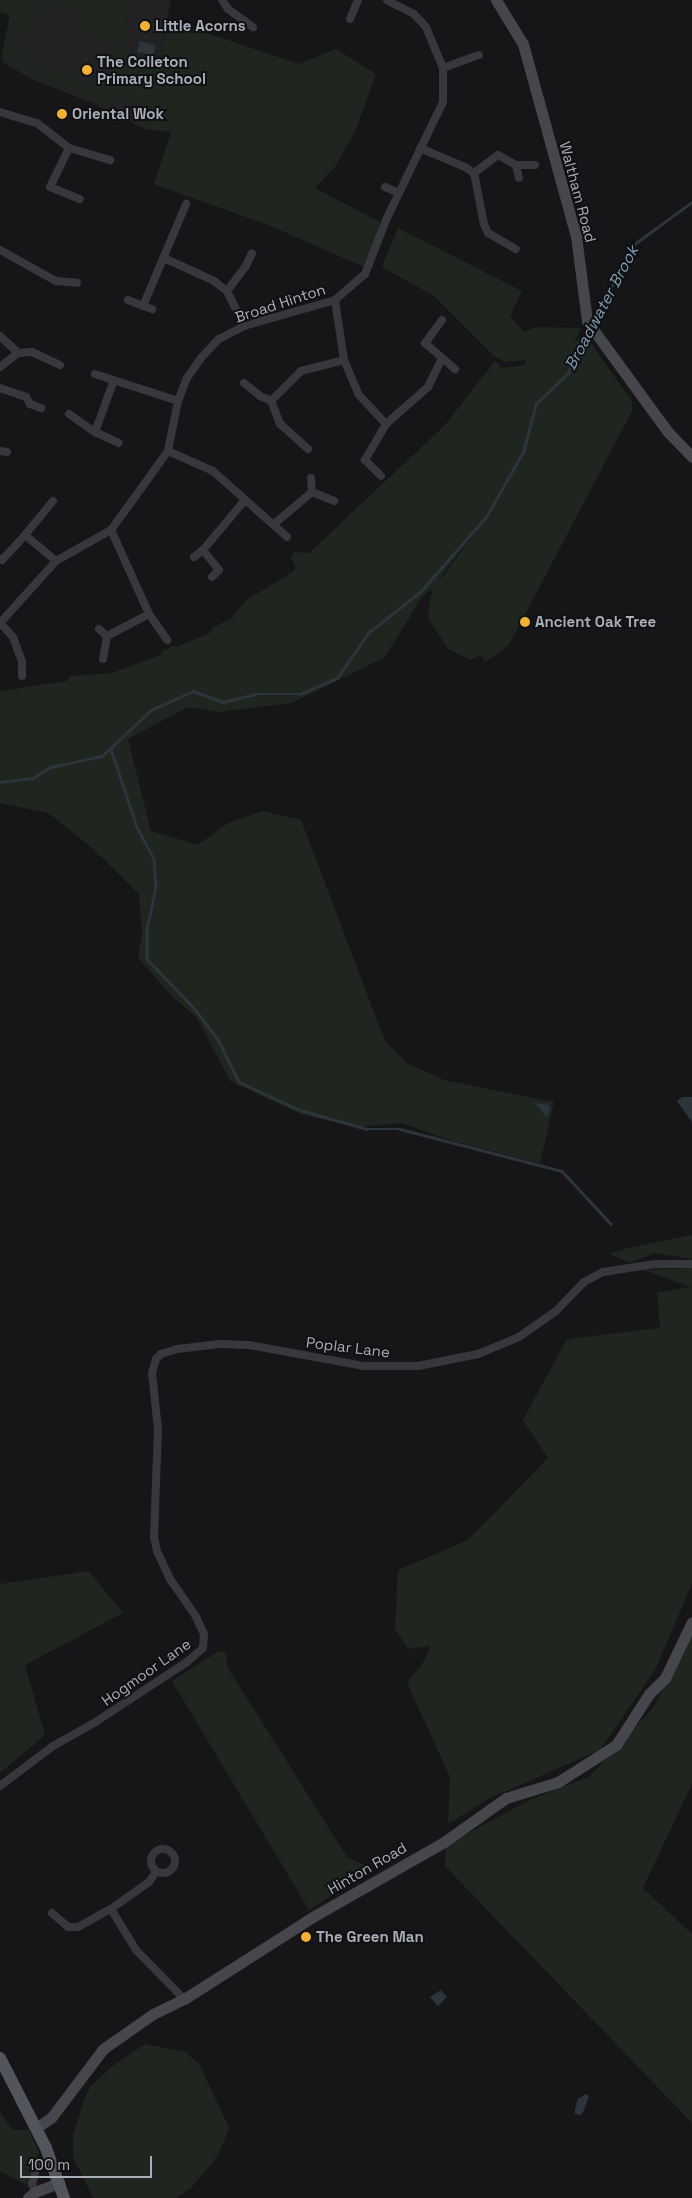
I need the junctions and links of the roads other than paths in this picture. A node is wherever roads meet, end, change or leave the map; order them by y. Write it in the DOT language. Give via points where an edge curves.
graph roads {
  1 [pos="222,0"];
  2 [pos="358,0"];
  3 [pos="386,0"];
  4 [pos="496,0"];
  5 [pos="401,3"];
  6 [pos="350,19"];
  7 [pos="244,20"];
  8 [pos="253,27"];
  9 [pos="238,29"];
  10 [pos="479,55"];
  11 [pos="443,68"];
  12 [pos="0,112"];
  13 [pos="69,148"];
  14 [pos="420,148"];
  15 [pos="110,160"];
  16 [pos="535,164"];
  17 [pos="516,165"];
  18 [pos="474,174"];
  19 [pos="519,178"];
  20 [pos="385,187"];
  21 [pos="400,193"];
  22 [pos="80,199"];
  23 [pos="186,204"];
  24 [pos="501,241"];
  25 [pos="516,249"];
  26 [pos="0,250"];
  27 [pos="497,250"];
  28 [pos="252,253"];
  29 [pos="164,258"];
  30 [pos="77,283"];
  31 [pos="228,292"];
  32 [pos="128,300"];
  33 [pos="335,300"];
  34 [pos="143,306"];
  35 [pos="152,310"];
  36 [pos="442,320"];
  37 [pos="244,326"];
  38 [pos="0,336"];
  39 [pos="18,353"];
  40 [pos="442,358"];
  41 [pos="344,360"];
  42 [pos="60,365"];
  43 [pos="0,367"];
  44 [pos="456,369"];
  45 [pos="95,374"];
  46 [pos="114,380"];
  47 [pos="244,383"];
  48 [pos="0,388"];
  49 [pos="178,401"];
  50 [pos="271,401"];
  51 [pos="41,408"];
  52 [pos="69,414"];
  53 [pos="386,424"];
  54 [pos="95,432"];
  55 [pos="119,443"];
  56 [pos="308,449"];
  57 [pos="168,451"];
  58 [pos="692,457"];
  59 [pos="381,476"];
  60 [pos="311,478"];
  61 [pos="312,492"];
  62 [pos="245,500"];
  63 [pos="53,501"];
  64 [pos="334,501"];
  65 [pos="274,524"];
  66 [pos="111,530"];
  67 [pos="25,535"];
  68 [pos="287,537"];
  69 [pos="203,550"];
  70 [pos="194,557"];
  71 [pos="0,559"];
  72 [pos="56,561"];
  73 [pos="212,577"];
  74 [pos="148,614"];
  75 [pos="0,623"];
  76 [pos="99,629"];
  77 [pos="107,636"];
  78 [pos="167,640"];
  79 [pos="103,659"];
  80 [pos="22,676"];
  81 [pos="692,1264"];
  82 [pos="156,1359"];
  83 [pos="692,1622"];
  84 [pos="0,1786"];
  85 [pos="156,1872"];
  86 [pos="110,1909"];
  87 [pos="52,1913"];
  88 [pos="184,1999"];
  89 [pos="0,2058"];
  90 [pos="36,2128"];
  91 [pos="38,2163"];
  92 [pos="60,2183"];
  93 [pos="32,2195"];
  94 [pos="64,2198"];
  1 -- 7 [label="street"];
  2 -- 6 [label="street"];
  3 -- 5 [label="street, Broad Hinton"];
  4 -- 58 [label="street, Waltham Road" via="523,44 576,236 588,321 668,432"];
  5 -- 11 [label="street, Broad Hinton" via="426,27"];
  7 -- 8 [label="street"];
  7 -- 9 [label="street"];
  10 -- 11 [label="street"];
  11 -- 14 [label="street, Broad Hinton" via="443,102"];
  12 -- 13 [label="street" via="37,124"];
  13 -- 15 [label="street"];
  13 -- 22 [label="street" via="50,187"];
  14 -- 18 [label="street" via="466,167"];
  14 -- 21 [label="street, Broad Hinton"];
  16 -- 17 [label="street"];
  17 -- 18 [label="street" via="498,155"];
  17 -- 19 [label="street"];
  18 -- 24 [label="street" via="484,224 488,233"];
  20 -- 21 [label="street"];
  21 -- 33 [label="street, Broad Hinton" via="365,274"];
  23 -- 29 [label="street"];
  24 -- 25 [label="street"];
  24 -- 27 [label="street"];
  26 -- 30 [label="street" via="56,281"];
  28 -- 31 [label="street"];
  29 -- 31 [label="street" via="214,281"];
  29 -- 34 [label="street"];
  31 -- 37 [label="street"];
  32 -- 34 [label="street"];
  33 -- 37 [label="street, Broad Hinton"];
  33 -- 41 [label="street"];
  34 -- 35 [label="street"];
  36 -- 40 [label="street" via="425,343"];
  37 -- 49 [label="street, Broad Hinton" via="220,339 200,358"];
  38 -- 39 [label="street"];
  39 -- 42 [label="street" via="32,352"];
  39 -- 43 [label="street"];
  40 -- 44 [label="street"];
  40 -- 53 [label="street" via="428,387"];
  41 -- 50 [label="street" via="301,371"];
  41 -- 53 [label="street" via="359,395"];
  45 -- 46 [label="street"];
  46 -- 49 [label="street"];
  46 -- 54 [label="street"];
  47 -- 50 [label="street"];
  48 -- 51 [label="street" via="26,397 30,404"];
  49 -- 57 [label="street, Broad Hinton"];
  50 -- 56 [label="street" via="280,424"];
  52 -- 54 [label="street"];
  53 -- 59 [label="street" via="365,460"];
  54 -- 55 [label="street"];
  57 -- 62 [label="street" via="213,471"];
  57 -- 66 [label="street, Broad Hinton"];
  60 -- 61 [label="street"];
  61 -- 64 [label="street"];
  61 -- 65 [label="street"];
  62 -- 65 [label="street"];
  62 -- 69 [label="street"];
  63 -- 67 [label="street"];
  65 -- 68 [label="street"];
  66 -- 72 [label="street, Broad Hinton"];
  66 -- 74 [label="street"];
  67 -- 71 [label="street"];
  67 -- 72 [label="street"];
  69 -- 70 [label="street"];
  69 -- 73 [label="street" via="219,570"];
  72 -- 75 [label="street, Broad Hinton"];
  74 -- 77 [label="street"];
  74 -- 78 [label="street"];
  75 -- 80 [label="street" via="13,637 22,662"];
  76 -- 77 [label="street"];
  77 -- 79 [label="street"];
  81 -- 82 [label="street, Poplar Lane" via="655,1264 603,1272 584,1282 556,1311 519,1337 478,1354 418,1366 363,1366 249,1345 220,1344 177,1349"];
  82 -- 84 [label="street, Hogmoor Lane" via="152,1380 158,1412 152,1521 154,1537 170,1579 204,1634 203,1648 94,1723 53,1746"];
  83 -- 88 [label="street, Hinton Road" via="665,1678 649,1694 616,1745 558,1782 506,1798 444,1842 316,1915"];
  85 -- 86 [label="street" via="144,1886"];
  86 -- 87 [label="street" via="73,1928 64,1925"];
  86 -- 88 [label="street" via="136,1950"];
  88 -- 90 [label="street, Hinton Road" via="153,2014 103,2049 51,2118"];
  89 -- 90 [label="main road"];
  90 -- 92 [label="main road"];
  91 -- 93 [label="street"];
  92 -- 93 [label="street"];
  92 -- 94 [label="main road"];
}
